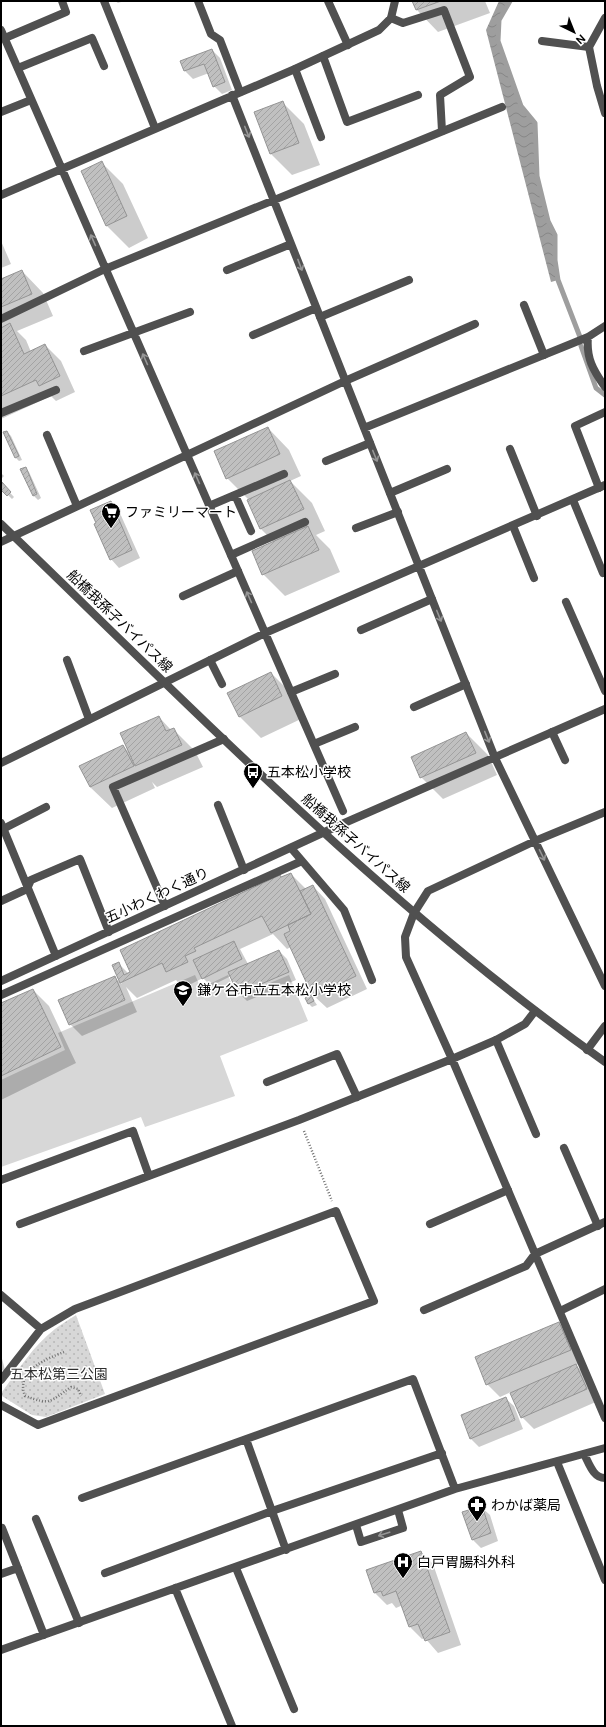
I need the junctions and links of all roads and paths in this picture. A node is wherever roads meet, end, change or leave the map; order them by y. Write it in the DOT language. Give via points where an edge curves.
graph roads {
  1 [pos="62,1"];
  2 [pos="104,1"];
  3 [pos="198,1"];
  4 [pos="328,1"];
  5 [pos="395,1"];
  6 [pos="392,18"];
  7 [pos="605,18"];
  8 [pos="1,30"];
  9 [pos="5,38"];
  10 [pos="542,41"];
  11 [pos="348,45"];
  12 [pos="589,47"];
  13 [pos="323,56"];
  14 [pos="104,66"];
  15 [pos="18,68"];
  16 [pos="295,69"];
  17 [pos="240,92"];
  18 [pos="418,95"];
  19 [pos="232,96"];
  20 [pos="31,100"];
  21 [pos="502,107"];
  22 [pos="1,112"];
  23 [pos="605,113"];
  24 [pos="155,128"];
  25 [pos="442,131"];
  26 [pos="321,137"];
  27 [pos="61,169"];
  28 [pos="1,195"];
  29 [pos="274,201"];
  30 [pos="291,244"];
  31 [pos="105,269"];
  32 [pos="227,270"];
  33 [pos="409,280"];
  34 [pos="524,305"];
  35 [pos="316,308"];
  36 [pos="190,312"];
  37 [pos="320,317"];
  38 [pos="1,319"];
  39 [pos="475,324"];
  40 [pos="605,326"];
  41 [pos="133,333"];
  42 [pos="254,335"];
  43 [pos="588,337"];
  44 [pos="84,351"];
  45 [pos="544,355"];
  46 [pos="345,381"];
  47 [pos="605,387"];
  48 [pos="56,390"];
  49 [pos="605,412"];
  50 [pos="1,413"];
  51 [pos="364,428"];
  52 [pos="47,435"];
  53 [pos="370,443"];
  54 [pos="510,449"];
  55 [pos="187,455"];
  56 [pos="326,461"];
  57 [pos="447,469"];
  58 [pos="284,474"];
  59 [pos="602,487"];
  60 [pos="390,493"];
  61 [pos="235,495"];
  62 [pos="573,500"];
  63 [pos="77,506"];
  64 [pos="209,506"];
  65 [pos="398,512"];
  66 [pos="537,516"];
  67 [pos="305,522"];
  68 [pos="1,524"];
  69 [pos="513,526"];
  70 [pos="356,528"];
  71 [pos="251,531"];
  72 [pos="13,536"];
  73 [pos="1,542"];
  74 [pos="231,555"];
  75 [pos="420,567"];
  76 [pos="238,571"];
  77 [pos="603,573"];
  78 [pos="534,578"];
  79 [pos="182,596"];
  80 [pos="432,599"];
  81 [pos="566,602"];
  82 [pos="361,630"];
  83 [pos="265,633"];
  84 [pos="67,660"];
  85 [pos="210,660"];
  86 [pos="335,674"];
  87 [pos="164,682"];
  88 [pos="222,684"];
  89 [pos="466,684"];
  90 [pos="605,691"];
  91 [pos="291,692"];
  92 [pos="414,707"];
  93 [pos="605,709"];
  94 [pos="89,719"];
  95 [pos="355,727"];
  96 [pos="552,732"];
  97 [pos="224,739"];
  98 [pos="314,744"];
  99 [pos="495,758"];
  100 [pos="565,760"];
  101 [pos="1,763"];
  102 [pos="218,805"];
  103 [pos="46,807"];
  104 [pos="343,811"];
  105 [pos="605,812"];
  106 [pos="2,826"];
  107 [pos="324,833"];
  108 [pos="535,841"];
  109 [pos="291,848"];
  110 [pos="302,860"];
  111 [pos="244,870"];
  112 [pos="27,889"];
  113 [pos="1,901"];
  114 [pos="165,906"];
  115 [pos="414,913"];
  116 [pos="109,932"];
  117 [pos="56,956"];
  118 [pos="372,980"];
  119 [pos="1,981"];
  120 [pos="605,986"];
  121 [pos="1,995"];
  122 [pos="535,1011"];
  123 [pos="605,1026"];
  124 [pos="496,1040"];
  125 [pos="587,1050"];
  126 [pos="452,1059"];
  127 [pos="605,1062"];
  128 [pos="267,1082"];
  129 [pos="356,1097"];
  130 [pos="299,1120"];
  131 [pos="536,1134"];
  132 [pos="564,1148"];
  133 [pos="149,1176"];
  134 [pos="1,1180"];
  135 [pos="508,1190"];
  136 [pos="336,1211"];
  137 [pos="20,1224"];
  138 [pos="430,1224"];
  139 [pos="602,1224"];
  140 [pos="535,1254"];
  141 [pos="605,1289"];
  142 [pos="1,1295"];
  143 [pos="424,1310"];
  144 [pos="560,1311"];
  145 [pos="41,1329"];
  146 [pos="64,1352"];
  147 [pos="1,1380"];
  148 [pos="1,1405"];
  149 [pos="85,1408"];
  150 [pos="605,1418"];
  151 [pos="246,1439"];
  152 [pos="605,1448"];
  153 [pos="442,1453"];
  154 [pos="584,1454"];
  155 [pos="557,1462"];
  156 [pos="605,1478"];
  157 [pos="455,1490"];
  158 [pos="82,1498"];
  159 [pos="398,1510"];
  160 [pos="272,1512"];
  161 [pos="36,1519"];
  162 [pos="356,1525"];
  163 [pos="2,1528"];
  164 [pos="286,1550"];
  165 [pos="18,1568"];
  166 [pos="236,1568"];
  167 [pos="105,1573"];
  168 [pos="1,1574"];
  169 [pos="605,1580"];
  170 [pos="175,1588"];
  171 [pos="79,1623"];
  172 [pos="44,1635"];
  173 [pos="1,1650"];
  174 [pos="294,1709"];
  175 [pos="232,1726"];
  1 -- 9 [label="street" via="66,12"];
  2 -- 24 [label="street"];
  3 -- 17 [label="street" via="211,34 220,40"];
  4 -- 11 [label="street"];
  5 -- 6 [label="street"];
  6 -- 11 [label="street" via="379,30"];
  6 -- 25 [label="street" via="403,22 444,10 470,77 440,95"];
  7 -- 12 [label="street"];
  8 -- 9 [label="street"];
  9 -- 15 [label="street"];
  10 -- 12 [label="street"];
  11 -- 13 [label="street"];
  12 -- 23 [label="street"];
  13 -- 16 [label="street"];
  13 -- 18 [label="street" via="347,122"];
  14 -- 15 [label="street" via="92,38"];
  15 -- 20 [label="street"];
  16 -- 17 [label="street"];
  16 -- 26 [label="street"];
  17 -- 19 [label="street"];
  19 -- 24 [label="street"];
  19 -- 29 [label="street, one-way"];
  20 -- 22 [label="street"];
  20 -- 27 [label="street"];
  21 -- 25 [label="street"];
  24 -- 27 [label="street"];
  25 -- 29 [label="street"];
  27 -- 28 [label="street"];
  31 -- 27 [label="street, one-way"];
  29 -- 30 [label="street"];
  29 -- 31 [label="street"];
  30 -- 32 [label="street"];
  30 -- 35 [label="street, one-way"];
  31 -- 38 [label="street"];
  31 -- 41 [label="street"];
  33 -- 37 [label="street"];
  34 -- 45 [label="street"];
  35 -- 37 [label="street"];
  35 -- 42 [label="street"];
  36 -- 41 [label="street"];
  37 -- 46 [label="street"];
  39 -- 46 [label="street"];
  40 -- 43 [label="street"];
  41 -- 44 [label="street"];
  55 -- 41 [label="street, one-way"];
  43 -- 45 [label="street"];
  43 -- 47 [label="street" via="587,352"];
  45 -- 51 [label="street"];
  46 -- 51 [label="street"];
  46 -- 55 [label="street"];
  48 -- 50 [label="street"];
  49 -- 59 [label="street" via="575,426"];
  51 -- 53 [label="street"];
  52 -- 63 [label="street"];
  53 -- 56 [label="street"];
  53 -- 60 [label="street, one-way"];
  54 -- 66 [label="street"];
  55 -- 63 [label="street"];
  64 -- 55 [label="street, one-way"];
  57 -- 60 [label="street"];
  58 -- 61 [label="street"];
  59 -- 62 [label="street"];
  60 -- 65 [label="street"];
  61 -- 64 [label="street"];
  61 -- 71 [label="street"];
  62 -- 66 [label="street"];
  62 -- 77 [label="street"];
  63 -- 72 [label="street"];
  64 -- 74 [label="street"];
  65 -- 70 [label="street"];
  65 -- 75 [label="street"];
  66 -- 69 [label="street"];
  67 -- 74 [label="street"];
  68 -- 72 [label="street, 船橋我孫子バイパス線"];
  69 -- 75 [label="street"];
  69 -- 78 [label="street"];
  72 -- 73 [label="street"];
  72 -- 87 [label="street, 船橋我孫子バイパス線"];
  74 -- 76 [label="street"];
  75 -- 80 [label="street"];
  75 -- 83 [label="street"];
  76 -- 79 [label="street"];
  83 -- 76 [label="street, one-way"];
  80 -- 82 [label="street"];
  80 -- 89 [label="street, one-way"];
  81 -- 90 [label="street"];
  83 -- 85 [label="street"];
  83 -- 91 [label="street"];
  84 -- 94 [label="street"];
  85 -- 87 [label="street"];
  85 -- 88 [label="street"];
  86 -- 91 [label="street"];
  87 -- 94 [label="street"];
  87 -- 97 [label="street, 船橋我孫子バイパス線"];
  89 -- 92 [label="street"];
  89 -- 99 [label="street, one-way"];
  91 -- 98 [label="street"];
  93 -- 96 [label="street, 五小わくわく通り"];
  94 -- 101 [label="street"];
  95 -- 98 [label="street"];
  96 -- 99 [label="street, 五小わくわく通り"];
  96 -- 100 [label="street"];
  97 -- 107 [label="street, 船橋我孫子バイパス線"];
  97 -- 114 [label="street" via="113,787"];
  98 -- 104 [label="street"];
  99 -- 107 [label="street, 五小わくわく通り"];
  99 -- 108 [label="street"];
  102 -- 111 [label="street"];
  103 -- 106 [label="street"];
  105 -- 108 [label="street"];
  106 -- 112 [label="street"];
  107 -- 109 [label="street, 五小わくわく通り"];
  107 -- 115 [label="street, 船橋我孫子バイパス線"];
  108 -- 115 [label="street" via="428,891"];
  108 -- 120 [label="street, one-way"];
  109 -- 110 [label="street"];
  109 -- 111 [label="street, 五小わくわく通り"];
  110 -- 118 [label="street" via="344,910"];
  110 -- 121 [label="street"];
  111 -- 114 [label="street, 五小わくわく通り"];
  112 -- 113 [label="street"];
  112 -- 116 [label="street" via="31,880 80,859"];
  112 -- 117 [label="street"];
  114 -- 116 [label="street, 五小わくわく通り"];
  115 -- 122 [label="street, 船橋我孫子バイパス線"];
  115 -- 126 [label="street" via="406,936 406,957"];
  116 -- 117 [label="street, 五小わくわく通り"];
  117 -- 119 [label="street, 五小わくわく通り"];
  122 -- 124 [label="street" via="526,1024"];
  122 -- 125 [label="street, 船橋我孫子バイパス線"];
  123 -- 125 [label="street"];
  124 -- 126 [label="street"];
  124 -- 131 [label="street"];
  125 -- 127 [label="street, 船橋我孫子バイパス線"];
  126 -- 129 [label="street"];
  126 -- 135 [label="street"];
  128 -- 129 [label="street" via="337,1054"];
  129 -- 130 [label="street"];
  130 -- 133 [label="street"];
  130 -- 136 [label="path"];
  132 -- 139 [label="street"];
  133 -- 134 [label="street" via="133,1131"];
  133 -- 137 [label="street"];
  135 -- 138 [label="street"];
  135 -- 140 [label="street"];
  136 -- 145 [label="street" via="75,1309"];
  136 -- 149 [label="street" via="374,1301"];
  139 -- 140 [label="street"];
  140 -- 143 [label="street" via="526,1266"];
  140 -- 144 [label="street"];
  141 -- 144 [label="street"];
  142 -- 145 [label="street"];
  144 -- 150 [label="street"];
  145 -- 147 [label="street"];
  146 -- 149 [label="path" via="39,1363 25,1378 22,1390 25,1396 44,1403 53,1400 71,1387 78,1389"];
  148 -- 149 [label="street" via="38,1425"];
  151 -- 153 [label="street" via="413,1378"];
  151 -- 158 [label="street"];
  151 -- 160 [label="street"];
  152 -- 154 [label="street"];
  153 -- 157 [label="street"];
  153 -- 160 [label="street"];
  154 -- 155 [label="street"];
  154 -- 156 [label="street" via="594,1473"];
  155 -- 157 [label="street"];
  155 -- 169 [label="street"];
  157 -- 159 [label="street"];
  159 -- 162 [label="street"];
  159 -- 162 [label="street, one-way" via="403,1528 361,1542"];
  160 -- 164 [label="street"];
  160 -- 167 [label="street"];
  161 -- 171 [label="street"];
  162 -- 164 [label="street"];
  163 -- 165 [label="street"];
  164 -- 166 [label="street"];
  165 -- 168 [label="street"];
  165 -- 172 [label="street"];
  166 -- 170 [label="street"];
  166 -- 174 [label="street"];
  170 -- 171 [label="street"];
  170 -- 175 [label="street"];
  171 -- 172 [label="street"];
  172 -- 173 [label="street"];
}
